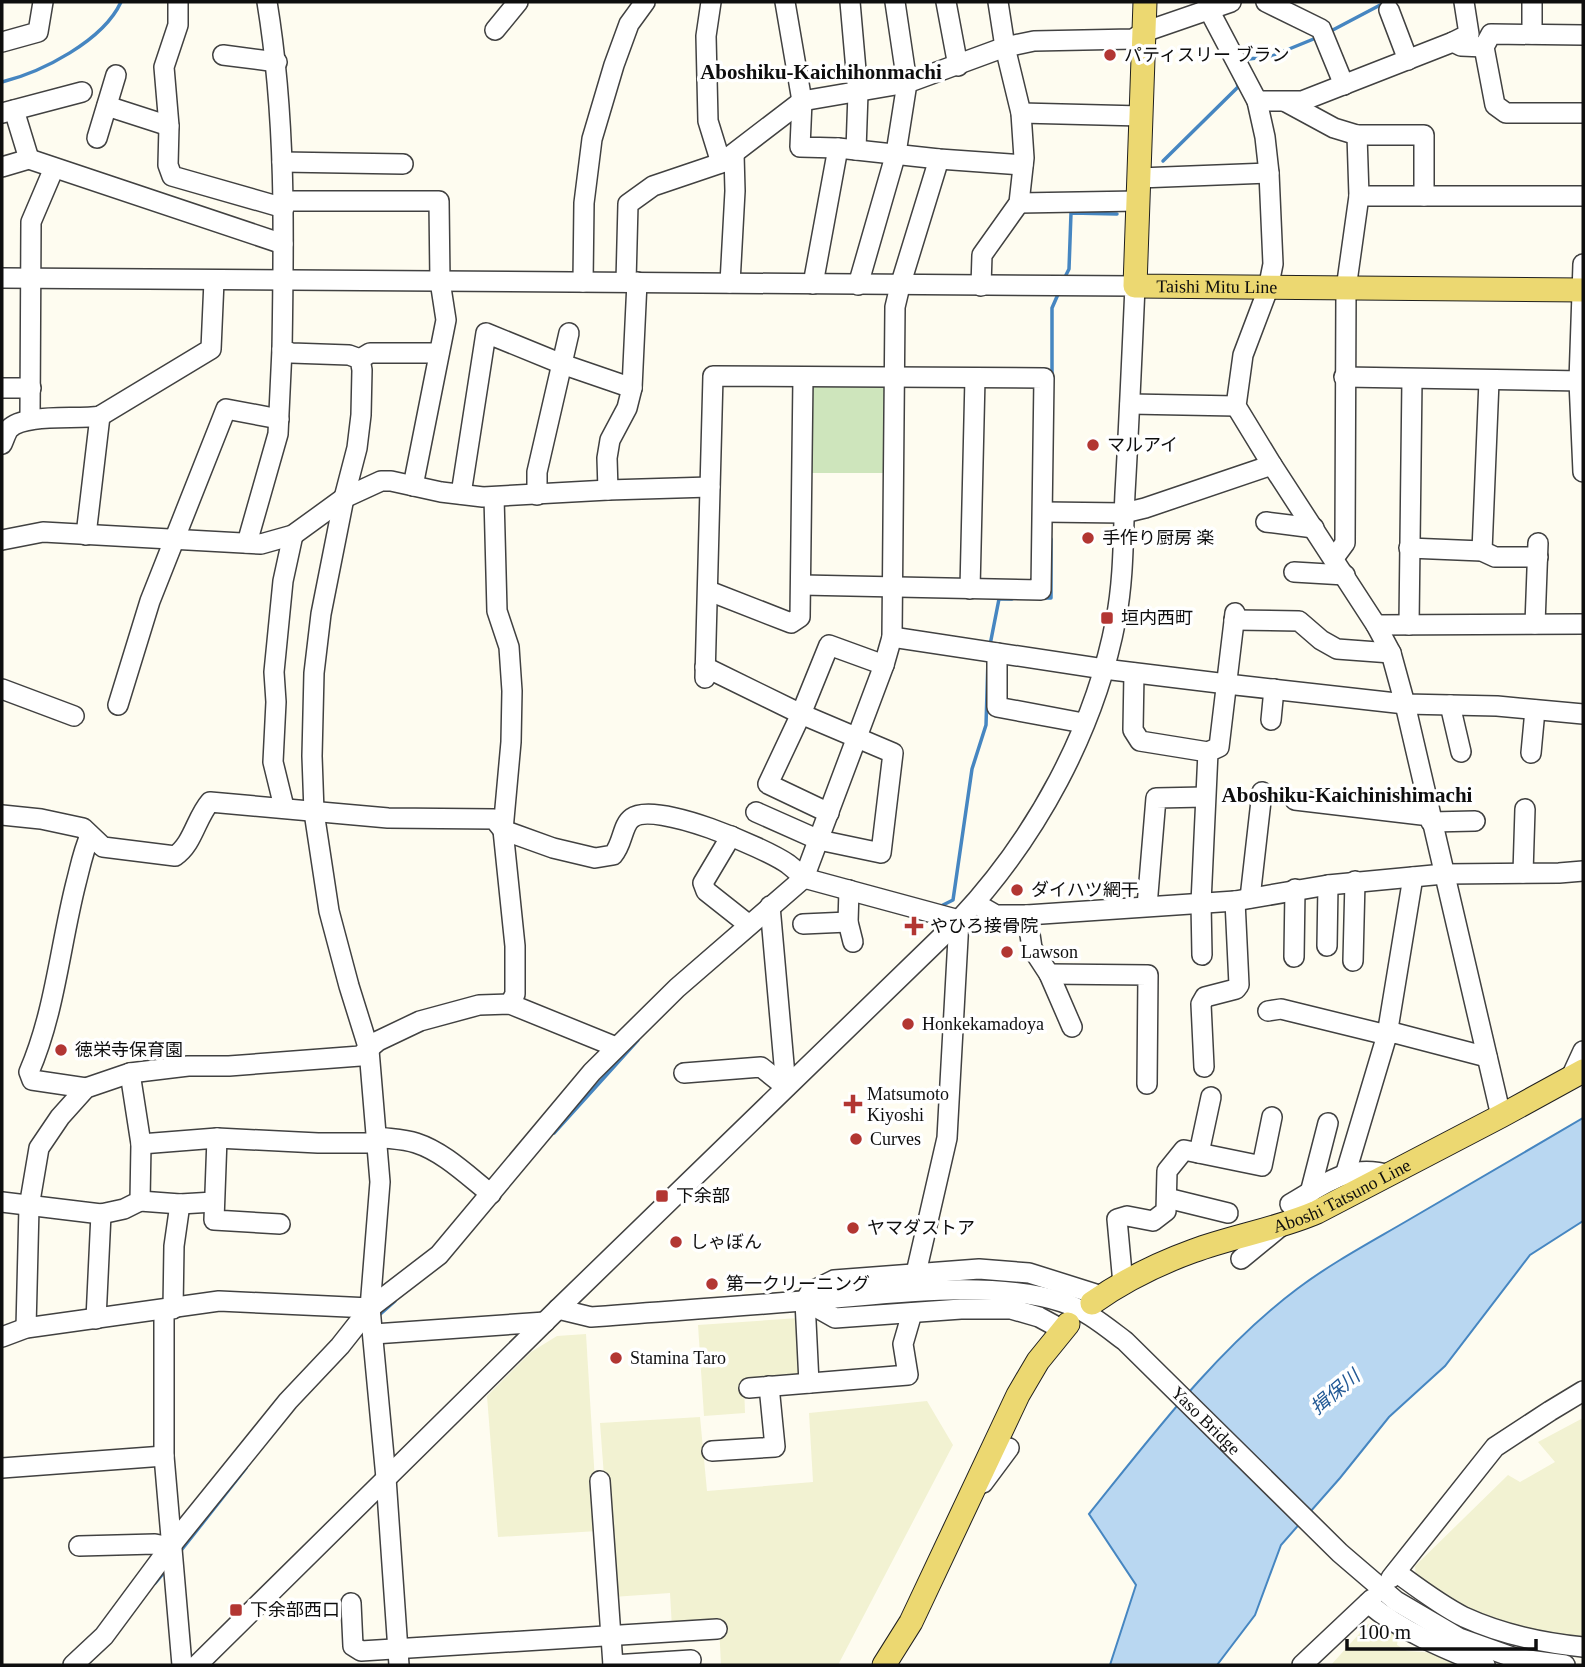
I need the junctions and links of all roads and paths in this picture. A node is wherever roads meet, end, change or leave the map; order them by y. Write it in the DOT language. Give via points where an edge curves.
graph roads {
  1 [pos="43,2"];
  2 [pos="178,2"];
  3 [pos="267,2"];
  4 [pos="518,2"];
  5 [pos="645,2"];
  6 [pos="711,2"];
  7 [pos="785,2"];
  8 [pos="850,2"];
  9 [pos="895,2"];
  10 [pos="946,2"];
  11 [pos="998,2"];
  12 [pos="1145,2"];
  13 [pos="1231,2"];
  14 [pos="1266,2"];
  15 [pos="1464,2"];
  16 [pos="1532,2"];
  17 [pos="1208,6"];
  18 [pos="1389,9"];
  19 [pos="495,30"];
  20 [pos="1144,32"];
  21 [pos="1532,34"];
  22 [pos="1583,35"];
  23 [pos="2,42"];
  24 [pos="1453,42"];
  25 [pos="1005,47"];
  26 [pos="1484,47"];
  27 [pos="223,55"];
  28 [pos="1408,60"];
  29 [pos="277,62"];
  30 [pos="958,66"];
  31 [pos="116,75"];
  32 [pos="908,83"];
  33 [pos="1344,85"];
  34 [pos="82,92"];
  35 [pos="858,93"];
  36 [pos="802,101"];
  37 [pos="1257,102"];
  38 [pos="1286,102"];
  39 [pos="107,106"];
  40 [pos="8,111"];
  41 [pos="1021,113"];
  42 [pos="1583,113"];
  43 [pos="1141,116"];
  44 [pos="169,126"];
  45 [pos="1357,135"];
  46 [pos="97,138"];
  47 [pos="847,149"];
  48 [pos="896,153"];
  49 [pos="29,159"];
  50 [pos="727,159"];
  51 [pos="939,159"];
  52 [pos="282,162"];
  53 [pos="403,164"];
  54 [pos="1023,165"];
  55 [pos="2,167"];
  56 [pos="54,168"];
  57 [pos="1269,173"];
  58 [pos="1139,178"];
  59 [pos="1359,196"];
  60 [pos="1424,196"];
  61 [pos="1583,196"];
  62 [pos="1138,201"];
  63 [pos="1019,203"];
  64 [pos="284,204"];
  65 [pos="284,244"];
  66 [pos="1583,264"];
  67 [pos="2,278"];
  68 [pos="31,278"];
  69 [pos="214,281"];
  70 [pos="283,281"];
  71 [pos="440,281"];
  72 [pos="583,282"];
  73 [pos="631,282"];
  74 [pos="730,283"];
  75 [pos="813,284"];
  76 [pos="858,285"];
  77 [pos="900,286"];
  78 [pos="981,286"];
  79 [pos="1135,286"];
  80 [pos="1268,289"];
  81 [pos="1346,289"];
  82 [pos="1583,290"];
  83 [pos="569,333"];
  84 [pos="282,349"];
  85 [pos="439,353"];
  86 [pos="360,359"];
  87 [pos="562,365"];
  88 [pos="803,377"];
  89 [pos="1344,377"];
  90 [pos="895,378"];
  91 [pos="975,378"];
  92 [pos="1412,379"];
  93 [pos="1489,381"];
  94 [pos="1581,381"];
  95 [pos="2,388"];
  96 [pos="31,388"];
  97 [pos="632,388"];
  98 [pos="1130,404"];
  99 [pos="1236,406"];
  100 [pos="100,416"];
  101 [pos="30,418"];
  102 [pos="279,419"];
  103 [pos="2,444"];
  104 [pos="1272,465"];
  105 [pos="1583,472"];
  106 [pos="413,486"];
  107 [pos="710,487"];
  108 [pos="608,490"];
  109 [pos="461,494"];
  110 [pos="537,495"];
  111 [pos="494,497"];
  112 [pos="344,498"];
  113 [pos="1051,512"];
  114 [pos="1125,513"];
  115 [pos="1266,522"];
  116 [pos="1314,528"];
  117 [pos="86,535"];
  118 [pos="293,535"];
  119 [pos="176,539"];
  120 [pos="2,540"];
  121 [pos="247,542"];
  122 [pos="1409,548"];
  123 [pos="1482,551"];
  124 [pos="1334,558"];
  125 [pos="1294,572"];
  126 [pos="1345,575"];
  127 [pos="802,585"];
  128 [pos="893,589"];
  129 [pos="971,589"];
  130 [pos="709,591"];
  131 [pos="1535,624"];
  132 [pos="1583,624"];
  133 [pos="1376,625"];
  134 [pos="1409,625"];
  135 [pos="892,637"];
  136 [pos="990,652"];
  137 [pos="1391,653"];
  138 [pos="884,665"];
  139 [pos="1104,669"];
  140 [pos="1134,673"];
  141 [pos="1227,684"];
  142 [pos="2,689"];
  143 [pos="1274,689"];
  144 [pos="1405,704"];
  145 [pos="118,705"];
  146 [pos="1450,705"];
  147 [pos="1535,710"];
  148 [pos="801,714"];
  149 [pos="1583,714"];
  150 [pos="74,716"];
  151 [pos="1271,720"];
  152 [pos="1083,723"];
  153 [pos="856,738"];
  154 [pos="1208,752"];
  155 [pos="1461,752"];
  156 [pos="1531,753"];
  157 [pos="1262,792"];
  158 [pos="1205,797"];
  159 [pos="1295,800"];
  160 [pos="284,807"];
  161 [pos="1525,810"];
  162 [pos="314,812"];
  163 [pos="756,812"];
  164 [pos="829,813"];
  165 [pos="2,815"];
  166 [pos="1431,819"];
  167 [pos="1475,821"];
  168 [pos="502,830"];
  169 [pos="90,836"];
  170 [pos="731,836"];
  171 [pos="819,840"];
  172 [pos="1583,871"];
  173 [pos="1523,873"];
  174 [pos="1444,874"];
  175 [pos="1413,877"];
  176 [pos="804,878"];
  177 [pos="1355,881"];
  178 [pos="1328,885"];
  179 [pos="1295,889"];
  180 [pos="849,890"];
  181 [pos="1242,900"];
  182 [pos="975,903"];
  183 [pos="1201,903"];
  184 [pos="1147,906"];
  185 [pos="771,913"];
  186 [pos="1027,915"];
  187 [pos="959,920"];
  188 [pos="848,922"];
  189 [pos="803,924"];
  190 [pos="749,925"];
  191 [pos="853,942"];
  192 [pos="1326,946"];
  193 [pos="1202,956"];
  194 [pos="1294,957"];
  195 [pos="1353,961"];
  196 [pos="1049,974"];
  197 [pos="510,1004"];
  198 [pos="1268,1010"];
  199 [pos="1072,1027"];
  200 [pos="1387,1035"];
  201 [pos="617,1047"];
  202 [pos="369,1050"];
  203 [pos="1583,1051"];
  204 [pos="1487,1056"];
  205 [pos="1204,1067"];
  206 [pos="130,1073"];
  207 [pos="684,1073"];
  208 [pos="1577,1074"];
  209 [pos="1147,1084"];
  210 [pos="786,1087"];
  211 [pos="86,1088"];
  212 [pos="1211,1097"];
  213 [pos="1501,1116"];
  214 [pos="1272,1117"];
  215 [pos="1328,1123"];
  216 [pos="217,1138"];
  217 [pos="377,1140"];
  218 [pos="141,1144"];
  219 [pos="1199,1153"];
  220 [pos="1346,1172"];
  221 [pos="1390,1175"];
  222 [pos="1310,1193"];
  223 [pos="491,1194"];
  224 [pos="1167,1198"];
  225 [pos="140,1201"];
  226 [pos="2,1202"];
  227 [pos="214,1202"];
  228 [pos="180,1204"];
  229 [pos="29,1207"];
  230 [pos="1228,1213"];
  231 [pos="101,1214"];
  232 [pos="1287,1214"];
  233 [pos="280,1224"];
  234 [pos="1241,1259"];
  235 [pos="916,1273"];
  236 [pos="1123,1284"];
  237 [pos="1097,1300"];
  238 [pos="805,1301"];
  239 [pos="370,1308"];
  240 [pos="168,1310"];
  241 [pos="912,1313"];
  242 [pos="551,1316"];
  243 [pos="96,1319"];
  244 [pos="1065,1327"];
  245 [pos="26,1328"];
  246 [pos="374,1334"];
  247 [pos="2,1337"];
  248 [pos="809,1383"];
  249 [pos="769,1386"];
  250 [pos="749,1388"];
  251 [pos="1583,1391"];
  252 [pos="1009,1448"];
  253 [pos="712,1451"];
  254 [pos="163,1456"];
  255 [pos="2,1468"];
  256 [pos="386,1478"];
  257 [pos="600,1481"];
  258 [pos="962,1512"];
  259 [pos="79,1546"];
  260 [pos="172,1558"];
  261 [pos="351,1603"];
  262 [pos="717,1629"];
  263 [pos="689,1631"];
  264 [pos="612,1635"];
  265 [pos="1583,1647"];
  266 [pos="399,1658"];
  267 [pos="691,1663"];
  268 [pos="73,1665"];
  269 [pos="182,1665"];
  270 [pos="197,1665"];
  271 [pos="613,1665"];
  272 [pos="884,1665"];
  273 [pos="1302,1665"];
  274 [pos="1485,1665"];
  275 [pos="1565,1665"];
  1 -- 23 [label="street" via="38,32"];
  2 -- 44 [label="street" via="178,24 164,67"];
  3 -- 29 [label="street"];
  4 -- 19 [label="street"];
  5 -- 72 [label="street" via="629,24 592,139 584,203"];
  6 -- 50 [label="street" via="706,36 708,121"];
  7 -- 36 [label="street"];
  8 -- 35 [label="street"];
  9 -- 32 [label="street"];
  10 -- 30 [label="street"];
  11 -- 25 [label="street"];
  12 -- 20 [label="main road, Taishi Mitu Line"];
  13 -- 17 [label="street"];
  14 -- 33 [label="street" via="1324,34"];
  15 -- 24 [label="street" via="1469,34"];
  16 -- 21 [label="street"];
  17 -- 20 [label="street"];
  17 -- 37 [label="street"];
  18 -- 28 [label="street"];
  20 -- 25 [label="street" via="1133,39 1034,41"];
  20 -- 43 [label="main road, Taishi Mitu Line"];
  21 -- 22 [label="street"];
  21 -- 26 [label="street" via="1491,34"];
  24 -- 26 [label="street"];
  24 -- 28 [label="street"];
  25 -- 30 [label="street"];
  25 -- 41 [label="street"];
  26 -- 42 [label="street" via="1494,105 1506,113"];
  27 -- 29 [label="street"];
  28 -- 33 [label="street"];
  29 -- 52 [label="street"];
  30 -- 32 [label="street"];
  31 -- 39 [label="street"];
  32 -- 35 [label="street"];
  32 -- 48 [label="street"];
  33 -- 38 [label="street" via="1302,101"];
  34 -- 40 [label="street"];
  35 -- 36 [label="street"];
  35 -- 47 [label="street"];
  36 -- 47 [label="street" via="800,147"];
  36 -- 50 [label="street"];
  37 -- 38 [label="street"];
  37 -- 57 [label="street"];
  38 -- 45 [label="street"];
  39 -- 44 [label="street"];
  39 -- 46 [label="street"];
  40 -- 49 [label="street"];
  41 -- 43 [label="street"];
  41 -- 54 [label="street"];
  43 -- 58 [label="main road, Taishi Mitu Line"];
  44 -- 64 [label="street" via="172,176"];
  45 -- 59 [label="street"];
  45 -- 60 [label="street" via="1424,135"];
  47 -- 48 [label="street"];
  47 -- 75 [label="street"];
  48 -- 51 [label="street"];
  48 -- 76 [label="street"];
  49 -- 55 [label="street"];
  49 -- 56 [label="street"];
  50 -- 73 [label="street" via="653,186 628,204"];
  50 -- 74 [label="street" via="735,191"];
  51 -- 54 [label="street"];
  51 -- 77 [label="street"];
  52 -- 53 [label="street"];
  52 -- 64 [label="street"];
  54 -- 63 [label="street"];
  56 -- 65 [label="street"];
  56 -- 68 [label="street" via="31,222"];
  57 -- 58 [label="street"];
  57 -- 80 [label="street" via="1273,264"];
  58 -- 62 [label="main road, Taishi Mitu Line"];
  59 -- 60 [label="street"];
  59 -- 81 [label="street"];
  60 -- 61 [label="street"];
  62 -- 63 [label="street"];
  62 -- 79 [label="main road, Taishi Mitu Line"];
  63 -- 78 [label="street" via="982,256"];
  64 -- 65 [label="street"];
  64 -- 71 [label="street" via="439,201"];
  65 -- 70 [label="street"];
  66 -- 82 [label="street"];
  67 -- 68 [label="street"];
  68 -- 69 [label="street"];
  68 -- 96 [label="street"];
  69 -- 70 [label="street"];
  69 -- 100 [label="street" via="211,349"];
  70 -- 71 [label="street"];
  70 -- 84 [label="street"];
  71 -- 72 [label="street"];
  71 -- 85 [label="street" via="446,320"];
  72 -- 73 [label="street"];
  73 -- 74 [label="street"];
  73 -- 97 [label="street" via="636,334"];
  74 -- 75 [label="street"];
  75 -- 76 [label="street"];
  76 -- 77 [label="street"];
  77 -- 78 [label="street"];
  77 -- 90 [label="street" via="895,307"];
  78 -- 79 [label="street"];
  79 -- 80 [label="main road, Taishi Mitu Line"];
  79 -- 98 [label="street"];
  80 -- 81 [label="main road, Taishi Mitu Line"];
  80 -- 99 [label="street" via="1243,355"];
  81 -- 82 [label="main road, Taishi Mitu Line"];
  81 -- 89 [label="street"];
  82 -- 94 [label="street"];
  83 -- 87 [label="street"];
  84 -- 86 [label="street"];
  84 -- 102 [label="street"];
  85 -- 86 [label="street" via="370,353"];
  85 -- 106 [label="street"];
  86 -- 112 [label="street" via="361,415"];
  87 -- 97 [label="street"];
  87 -- 109 [label="street" via="486,333"];
  87 -- 110 [label="street" via="539,463"];
  88 -- 90 [label="street"];
  88 -- 107 [label="street" via="713,376"];
  88 -- 127 [label="street"];
  89 -- 92 [label="street"];
  89 -- 124 [label="street" via="1345,543"];
  90 -- 91 [label="street"];
  90 -- 128 [label="street"];
  91 -- 113 [label="street" via="1044,378"];
  91 -- 129 [label="street"];
  92 -- 93 [label="street"];
  92 -- 122 [label="street"];
  93 -- 94 [label="street"];
  93 -- 123 [label="street"];
  94 -- 105 [label="street"];
  95 -- 96 [label="street"];
  96 -- 101 [label="street"];
  97 -- 108 [label="street" via="610,440"];
  98 -- 99 [label="street"];
  98 -- 114 [label="street"];
  99 -- 104 [label="street"];
  100 -- 101 [label="street"];
  100 -- 117 [label="street"];
  101 -- 103 [label="street" via="9,429"];
  102 -- 119 [label="street" via="226,409"];
  102 -- 121 [label="street"];
  104 -- 114 [label="street"];
  104 -- 116 [label="street"];
  106 -- 109 [label="street"];
  106 -- 112 [label="street" via="381,481"];
  107 -- 108 [label="street"];
  107 -- 130 [label="street"];
  108 -- 110 [label="street"];
  109 -- 111 [label="street"];
  110 -- 111 [label="street"];
  111 -- 168 [label="street" via="497,611 509,647 512,691"];
  112 -- 118 [label="street"];
  112 -- 162 [label="street" via="314,673"];
  113 -- 114 [label="street"];
  113 -- 129 [label="street" via="1041,590"];
  114 -- 139 [label="street" via="1118,603"];
  115 -- 116 [label="street"];
  116 -- 124 [label="street"];
  117 -- 119 [label="street"];
  117 -- 120 [label="street" via="43,533"];
  118 -- 121 [label="street" via="261,544"];
  118 -- 160 [label="street" via="283,581 274,672 273,762"];
  119 -- 121 [label="street"];
  119 -- 145 [label="street" via="150,601"];
  122 -- 123 [label="street"];
  122 -- 134 [label="street"];
  123 -- 131 [label="street" via="1495,557 1538,550"];
  124 -- 126 [label="street"];
  125 -- 126 [label="street"];
  126 -- 133 [label="street"];
  127 -- 128 [label="street"];
  127 -- 130 [label="street" via="800,617 791,622"];
  128 -- 129 [label="street"];
  128 -- 135 [label="street"];
  130 -- 148 [label="street" via="705,673"];
  131 -- 132 [label="street"];
  131 -- 134 [label="street"];
  133 -- 134 [label="street"];
  133 -- 137 [label="street"];
  135 -- 136 [label="street"];
  135 -- 138 [label="street"];
  136 -- 139 [label="street"];
  136 -- 152 [label="street" via="997,707"];
  137 -- 141 [label="street" via="1337,649 1299,621 1235,616"];
  137 -- 144 [label="street"];
  138 -- 148 [label="street" via="829,645"];
  138 -- 153 [label="street"];
  139 -- 140 [label="street"];
  139 -- 152 [label="street"];
  140 -- 141 [label="street"];
  140 -- 154 [label="street" via="1133,730 1140,741"];
  141 -- 143 [label="street"];
  141 -- 154 [label="street" via="1219,747"];
  142 -- 150 [label="street"];
  143 -- 144 [label="street"];
  143 -- 151 [label="street"];
  144 -- 146 [label="street"];
  144 -- 166 [label="street"];
  146 -- 147 [label="street"];
  146 -- 155 [label="street"];
  147 -- 149 [label="street"];
  147 -- 156 [label="street"];
  148 -- 153 [label="street"];
  148 -- 164 [label="street" via="768,784"];
  152 -- 182 [label="street" via="1042,812"];
  153 -- 164 [label="street"];
  153 -- 171 [label="street" via="893,753 881,853"];
  154 -- 158 [label="street"];
  157 -- 181 [label="street"];
  158 -- 183 [label="street"];
  158 -- 184 [label="street" via="1156,798"];
  159 -- 166 [label="street"];
  160 -- 162 [label="street"];
  160 -- 169 [label="street" via="210,802 184,850 175,856 103,847"];
  161 -- 173 [label="street"];
  162 -- 168 [label="street" via="388,818 494,818"];
  162 -- 202 [label="street" via="329,911"];
  163 -- 171 [label="street"];
  164 -- 171 [label="street"];
  165 -- 169 [label="street" via="83,828"];
  166 -- 167 [label="street"];
  166 -- 174 [label="street"];
  168 -- 170 [label="street" via="595,858 613,855 620,848 626,825 645,814 683,820"];
  168 -- 197 [label="street" via="515,946 515,995"];
  169 -- 211 [label="street" via="43,1040 29,1072 32,1080"];
  170 -- 176 [label="street" via="787,863"];
  170 -- 190 [label="street" via="703,883 706,891"];
  171 -- 176 [label="street"];
  172 -- 173 [label="street"];
  173 -- 174 [label="street"];
  174 -- 175 [label="street"];
  174 -- 204 [label="street"];
  175 -- 177 [label="street"];
  175 -- 200 [label="street"];
  176 -- 180 [label="street"];
  176 -- 185 [label="street"];
  177 -- 178 [label="street"];
  177 -- 195 [label="street"];
  178 -- 179 [label="street"];
  178 -- 192 [label="street"];
  179 -- 181 [label="street"];
  179 -- 194 [label="street"];
  180 -- 187 [label="street"];
  180 -- 188 [label="street"];
  181 -- 183 [label="street"];
  181 -- 205 [label="street" via="1239,985 1205,996 1201,1004"];
  182 -- 186 [label="street" via="996,915"];
  182 -- 187 [label="street"];
  183 -- 184 [label="street"];
  183 -- 193 [label="street"];
  184 -- 186 [label="street"];
  185 -- 190 [label="street"];
  185 -- 210 [label="street"];
  186 -- 196 [label="street" via="1032,948"];
  187 -- 210 [label="street"];
  187 -- 235 [label="street" via="947,1138"];
  188 -- 189 [label="street"];
  188 -- 191 [label="street"];
  190 -- 201 [label="street"];
  196 -- 199 [label="street"];
  196 -- 209 [label="street" via="1147,975"];
  197 -- 201 [label="street"];
  197 -- 202 [label="street" via="479,1004 420,1021"];
  198 -- 200 [label="street" via="1281,1009"];
  200 -- 204 [label="street" via="1395,1033"];
  200 -- 220 [label="street"];
  201 -- 223 [label="street"];
  202 -- 206 [label="street" via="360,1056"];
  202 -- 217 [label="street"];
  203 -- 208 [label="street"];
  204 -- 213 [label="street"];
  206 -- 211 [label="street"];
  206 -- 218 [label="street"];
  207 -- 210 [label="street" via="761,1067"];
  208 -- 213 [label="main road, Aboshi Tatsuno Line"];
  210 -- 242 [label="street"];
  211 -- 229 [label="street" via="39,1148"];
  212 -- 219 [label="street"];
  213 -- 221 [label="main road, Aboshi Tatsuno Line"];
  214 -- 219 [label="street" via="1262,1166"];
  215 -- 222 [label="street"];
  216 -- 217 [label="street" via="318,1143"];
  216 -- 218 [label="street"];
  216 -- 227 [label="street"];
  217 -- 223 [label="street" via="413,1141 426,1147"];
  217 -- 239 [label="street" via="380,1182"];
  218 -- 225 [label="street"];
  219 -- 224 [label="street" via="1184,1150 1167,1171"];
  220 -- 221 [label="street"];
  220 -- 222 [label="street"];
  221 -- 232 [label="main road, Aboshi Tatsuno Line" via="1317,1212"];
  222 -- 232 [label="street"];
  223 -- 239 [label="street" via="439,1255"];
  224 -- 230 [label="street"];
  224 -- 236 [label="street" via="1166,1211 1153,1221 1128,1216 1117,1219"];
  225 -- 228 [label="street"];
  225 -- 231 [label="street"];
  226 -- 229 [label="street"];
  227 -- 228 [label="street"];
  227 -- 233 [label="street" via="214,1220"];
  228 -- 240 [label="street"];
  229 -- 231 [label="street"];
  229 -- 245 [label="street"];
  231 -- 243 [label="street"];
  232 -- 234 [label="street"];
  232 -- 236 [label="main road, Aboshi Tatsuno Line"];
  235 -- 237 [label="street" via="979,1269 1029,1273"];
  235 -- 238 [label="street" via="834,1280 810,1292"];
  236 -- 237 [label="main road, Aboshi Tatsuno Line"];
  238 -- 241 [label="street" via="835,1318"];
  238 -- 242 [label="street, Yaso Bridge"];
  238 -- 248 [label="street"];
  238 -- 275 [label="street, Yaso Bridge" via="929,1291 1010,1292 1064,1303 1095,1318 1125,1341 1340,1553 1396,1601 1459,1639 1515,1658"];
  239 -- 240 [label="street" via="219,1301"];
  239 -- 246 [label="street"];
  239 -- 260 [label="street" via="288,1401"];
  240 -- 243 [label="street"];
  240 -- 254 [label="street"];
  241 -- 244 [label="street" via="1011,1309"];
  241 -- 248 [label="street" via="903,1344 908,1376"];
  242 -- 246 [label="street, Yaso Bridge"];
  242 -- 256 [label="street"];
  243 -- 245 [label="street"];
  244 -- 258 [label="main road" via="1018,1395"];
  245 -- 247 [label="street"];
  246 -- 256 [label="street"];
  248 -- 249 [label="street"];
  249 -- 250 [label="street"];
  249 -- 253 [label="street" via="775,1447"];
  251 -- 265 [label="street" via="1495,1447 1393,1575 1463,1616 1554,1645"];
  252 -- 258 [label="street"];
  254 -- 255 [label="street"];
  254 -- 260 [label="street"];
  256 -- 266 [label="street"];
  256 -- 270 [label="street"];
  257 -- 264 [label="street"];
  258 -- 272 [label="main road" via="911,1622"];
  259 -- 260 [label="street" via="155,1544"];
  260 -- 268 [label="street"];
  260 -- 269 [label="street"];
  261 -- 266 [label="street" via="353,1646"];
  262 -- 263 [label="street"];
  263 -- 264 [label="street"];
  263 -- 267 [label="street"];
  264 -- 266 [label="street"];
  264 -- 271 [label="street"];
  267 -- 271 [label="street"];
  273 -- 274 [label="street" via="1369,1601 1380,1614"];
}
